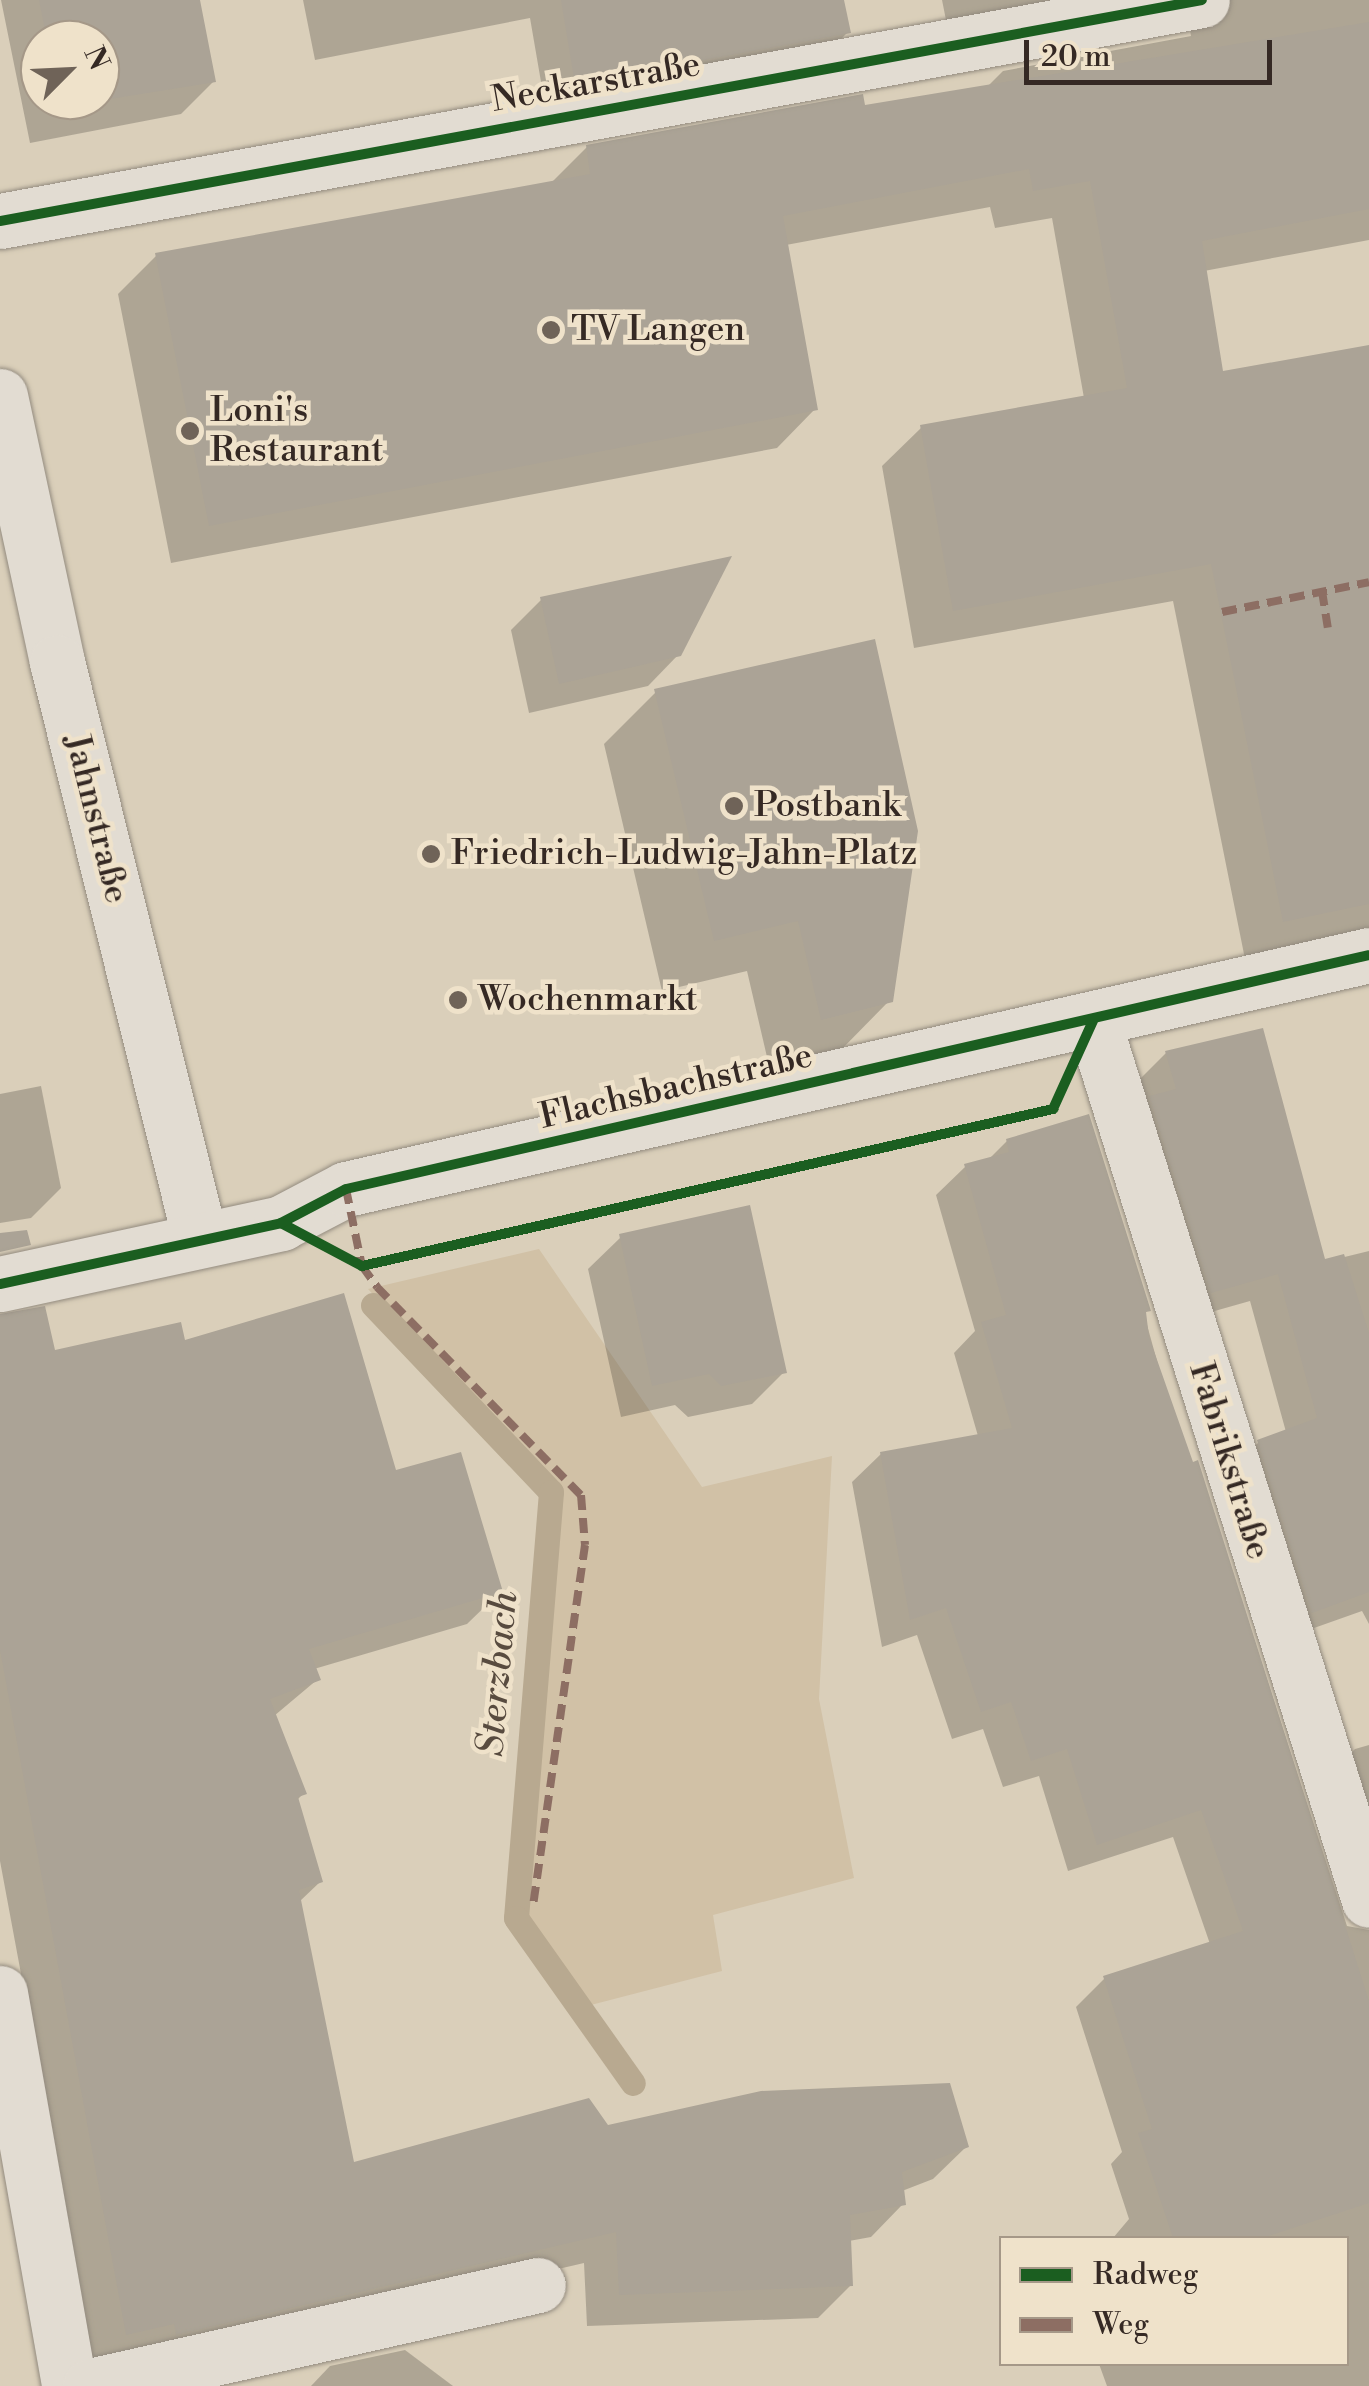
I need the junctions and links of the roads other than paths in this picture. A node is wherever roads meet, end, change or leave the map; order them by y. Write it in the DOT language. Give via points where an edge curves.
graph roads {
  1 [pos="1202,0"];
  2 [pos="0,221"];
  3 [pos="0,396"];
  4 [pos="1369,955"];
  5 [pos="1093,1021"];
  6 [pos="200,1239"];
  7 [pos="0,1284"];
  8 [pos="1369,1900"];
  9 [pos="0,1993"];
  10 [pos="538,2285"];
  11 [pos="69,2386"];
  12 [pos="90,2386"];
  1 -- 2 [label="street, Neckarstraße"];
  3 -- 6 [label="street, Jahnstraße" via="57,662"];
  4 -- 5 [label="street, Flachsbachstraße"];
  5 -- 6 [label="street, Flachsbachstraße" via="361,1185 281,1222"];
  5 -- 8 [label="street, Fabrikstraße"];
  6 -- 7 [label="street, Flachsbachstraße"];
  9 -- 11 [label="street"];
  10 -- 12 [label="street"];
}
